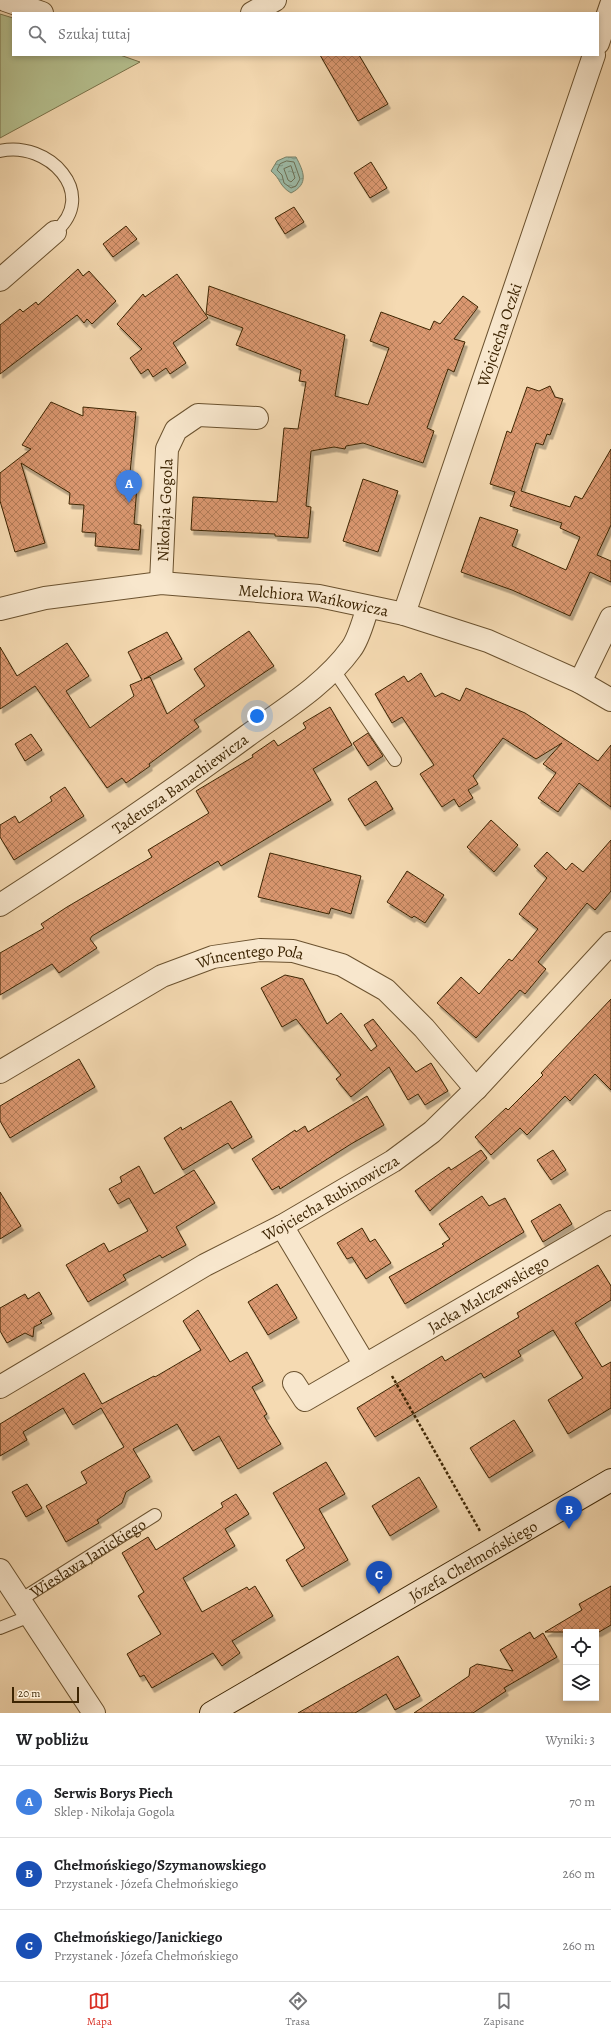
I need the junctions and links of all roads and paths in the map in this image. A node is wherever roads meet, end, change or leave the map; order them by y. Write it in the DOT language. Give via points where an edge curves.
graph roads {
  1 [pos="5,0"];
  2 [pos="275,0"];
  3 [pos="611,5"];
  4 [pos="39,12"];
  5 [pos="254,12"];
  6 [pos="599,40"];
  7 [pos="594,56"];
  8 [pos="0,151"];
  9 [pos="56,232"];
  10 [pos="0,280"];
  11 [pos="257,418"];
  12 [pos="161,583"];
  13 [pos="368,607"];
  14 [pos="0,609"];
  15 [pos="404,614"];
  16 [pos="611,618"];
  17 [pos="333,669"];
  18 [pos="580,682"];
  19 [pos="611,700"];
  20 [pos="395,760"];
  21 [pos="0,905"];
  22 [pos="611,944"];
  23 [pos="0,1072"];
  24 [pos="476,1089"];
  25 [pos="611,1222"];
  26 [pos="282,1226"];
  27 [pos="365,1365"];
  28 [pos="389,1372"];
  29 [pos="294,1383"];
  30 [pos="0,1387"];
  31 [pos="611,1480"];
  32 [pos="155,1515"];
  33 [pos="484,1537"];
  34 [pos="0,1570"];
  35 [pos="25,1608"];
  36 [pos="0,1628"];
  37 [pos="94,1713"];
  38 [pos="211,1713"];
  1 -- 4 [label="street"];
  2 -- 5 [label="street"];
  3 -- 6 [label="street"];
  7 -- 15 [label="street, Wojciecha Oczki"];
  8 -- 9 [label="lane" via="32,152 53,163 66,177 72,200 71,212 66,223"];
  9 -- 10 [label="street"];
  11 -- 12 [label="street, Nikołaja Gogola" via="198,415 176,430 167,450"];
  12 -- 13 [label="street, Melchiora Wańkowicza" via="319,596"];
  12 -- 14 [label="street, Melchiora Wańkowicza" via="45,598"];
  13 -- 15 [label="street, Melchiora Wańkowicza"];
  13 -- 17 [label="street, Tadeusza Banachiewicza" via="352,648"];
  15 -- 18 [label="street, Melchiora Wańkowicza" via="488,641"];
  16 -- 18 [label="street"];
  17 -- 20 [label="lane"];
  17 -- 21 [label="street, Tadeusza Banachiewicza" via="309,691 220,756 82,853"];
  18 -- 19 [label="street, Melchiora Wańkowicza"];
  22 -- 24 [label="street, Wojciecha Rubinowicza"];
  23 -- 24 [label="street, Wincentego Pola" via="162,976 213,957 260,950 280,950 293,951 342,965 386,990 424,1028"];
  24 -- 26 [label="street, Wojciecha Rubinowicza" via="432,1132 393,1161"];
  25 -- 27 [label="street, Jacka Malczewskiego"];
  26 -- 27 [label="street"];
  26 -- 30 [label="street, Wojciecha Rubinowicza" via="205,1265"];
  27 -- 29 [label="street, Jacka Malczewskiego" via="305,1400"];
  28 -- 33 [label="path"];
  31 -- 38 [label="street, Józefa Chełmońskiego"];
  32 -- 35 [label="lane, Wiesława Janickiego"];
  34 -- 35 [label="street, Wiesława Janickiego"];
  35 -- 36 [label="lane"];
  35 -- 37 [label="street, Wiesława Janickiego"];
}
